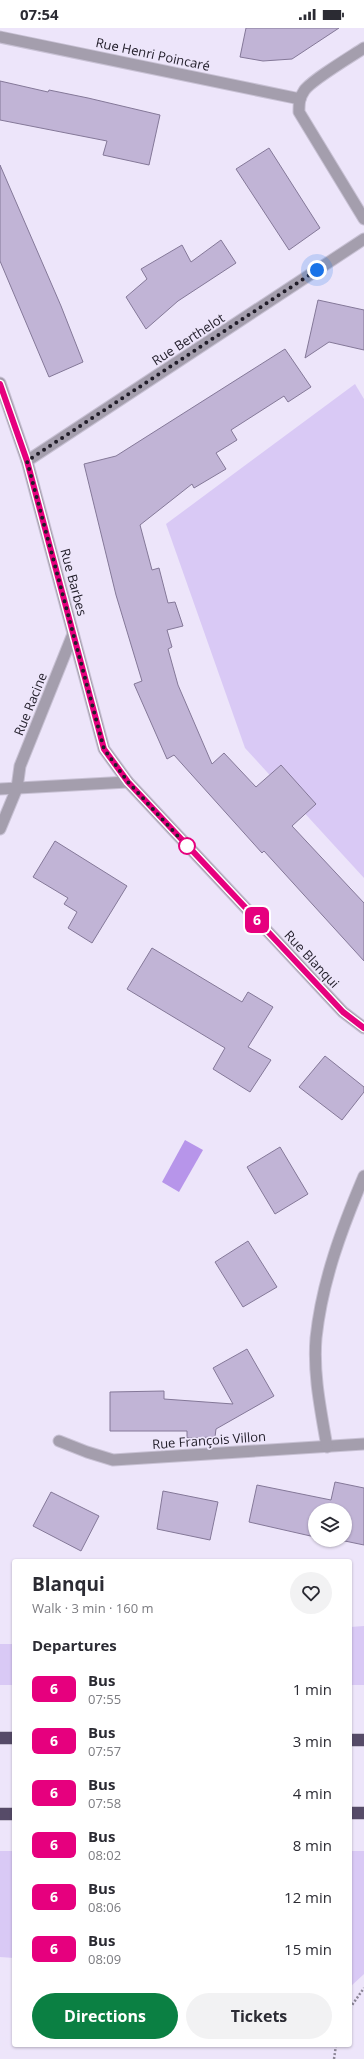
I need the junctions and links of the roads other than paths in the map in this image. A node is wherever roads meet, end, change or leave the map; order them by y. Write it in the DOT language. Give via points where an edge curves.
graph roads {
  1 [pos="0,37"];
  2 [pos="364,48"];
  3 [pos="300,99"];
  4 [pos="364,219"];
  5 [pos="364,239"];
  6 [pos="0,383"];
  7 [pos="27,461"];
  8 [pos="73,634"];
  9 [pos="128,782"];
  10 [pos="0,788"];
  11 [pos="17,788"];
  12 [pos="0,829"];
  13 [pos="364,1028"];
  14 [pos="364,1176"];
  15 [pos="59,1441"];
  16 [pos="364,1444"];
  17 [pos="326,1447"];
  18 [pos="0,1738"];
  19 [pos="12,1738"];
  20 [pos="352,1740"];
  21 [pos="364,1740"];
  22 [pos="352,1813"];
  23 [pos="364,1813"];
  24 [pos="0,1814"];
  25 [pos="12,1814"];
  1 -- 3 [label="street, Rue Henri Poincaré"];
  2 -- 3 [label="street" via="308,86"];
  3 -- 4 [label="street" via="299,112"];
  5 -- 7 [label="street, Rue Berthelot"];
  6 -- 7 [label="street, Rue Barbes"];
  7 -- 8 [label="street, Rue Barbes"];
  8 -- 9 [label="street, Rue Barbes" via="104,749"];
  8 -- 11 [label="street, Rue Racine" via="20,766"];
  9 -- 11 [label="street"];
  9 -- 13 [label="street, Rue Blanqui" via="343,1012"];
  10 -- 11 [label="street"];
  11 -- 12 [label="street, Rue Racine"];
  14 -- 17 [label="street" via="334,1252 325,1285 316,1339 317,1382"];
  15 -- 17 [label="street, Rue François Villon" via="113,1460"];
  16 -- 17 [label="street, Rue François Villon"];
  18 -- 19 [label="highway"];
  20 -- 21 [label="highway"];
  22 -- 23 [label="highway"];
  24 -- 25 [label="highway"];
}
